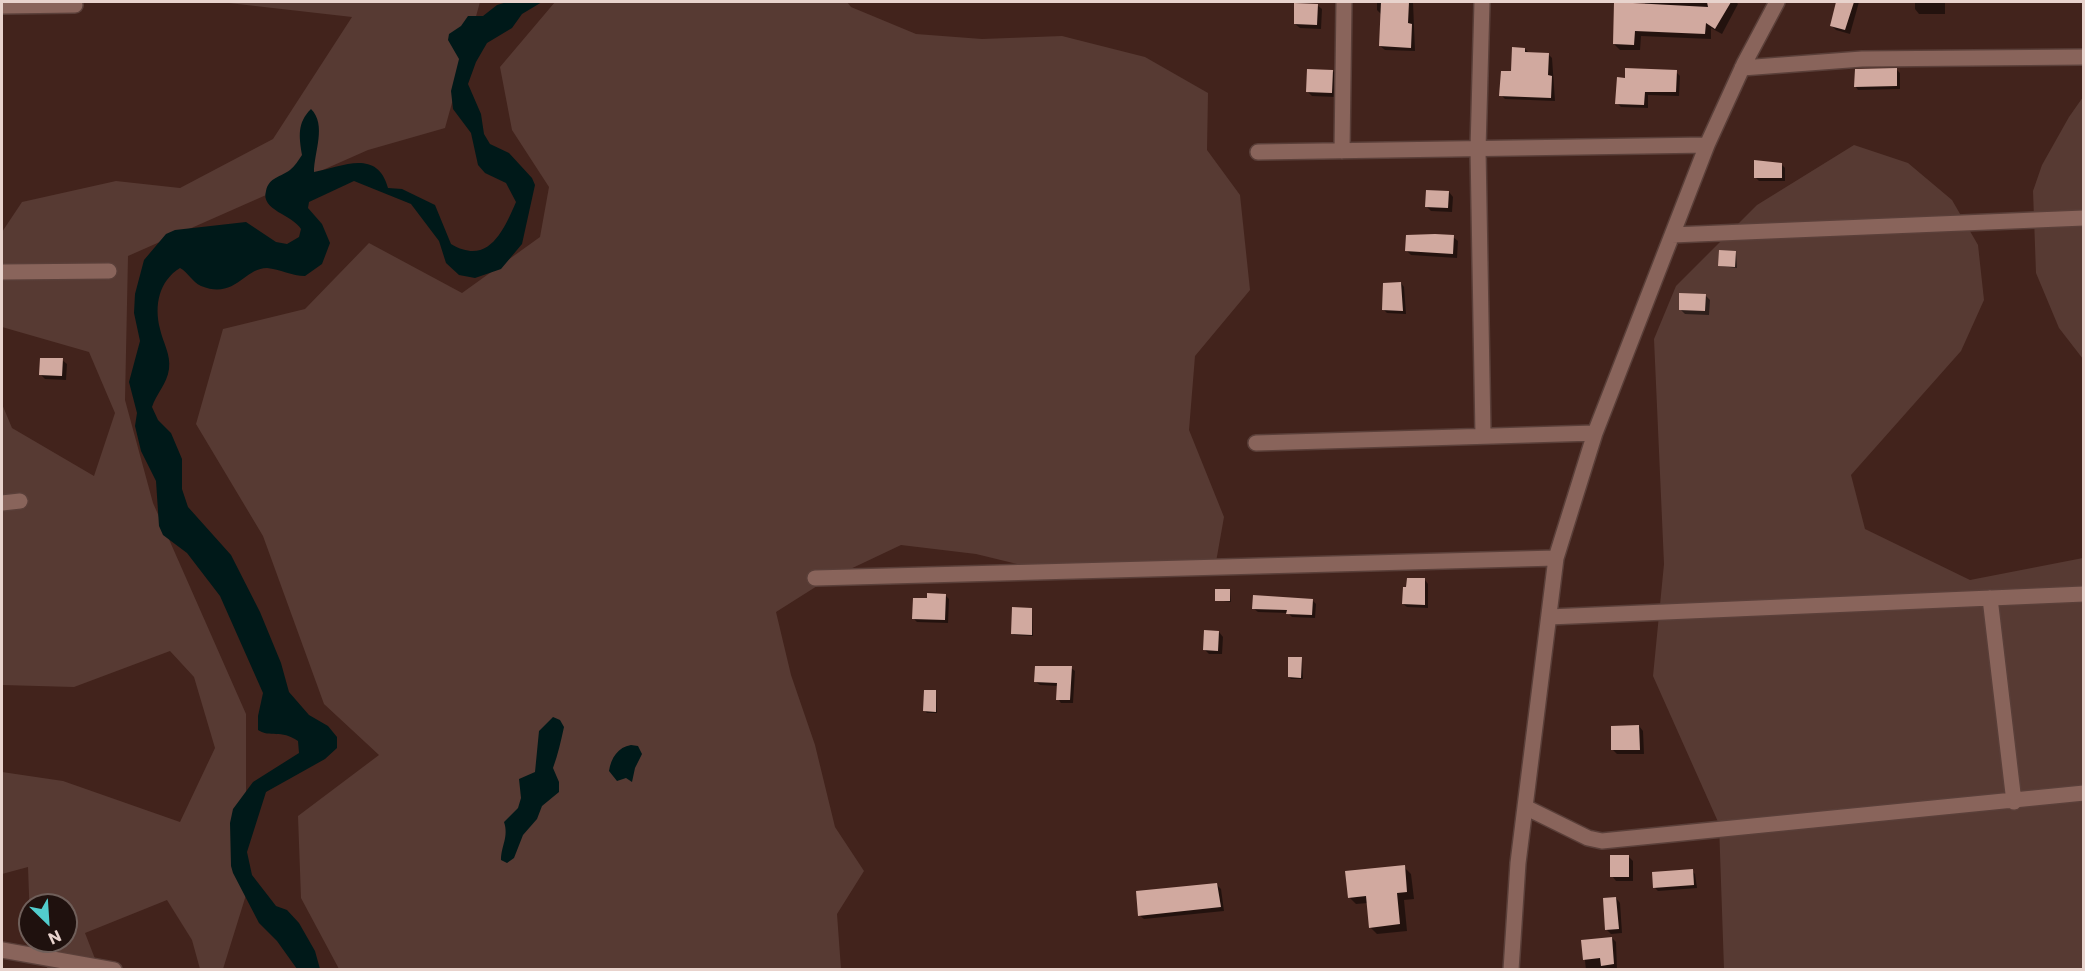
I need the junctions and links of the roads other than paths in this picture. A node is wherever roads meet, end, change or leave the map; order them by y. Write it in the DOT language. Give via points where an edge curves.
graph roads {
  1 [pos="1344,2"];
  2 [pos="1482,2"];
  3 [pos="1777,2"];
  4 [pos="75,5"];
  5 [pos="2,6"];
  6 [pos="2084,57"];
  7 [pos="1742,68"];
  8 [pos="1707,145"];
  9 [pos="1478,148"];
  10 [pos="1342,151"];
  11 [pos="1258,152"];
  12 [pos="2084,218"];
  13 [pos="1672,235"];
  14 [pos="2,272"];
  15 [pos="109,272"];
  16 [pos="1595,433"];
  17 [pos="1484,435"];
  18 [pos="1256,443"];
  19 [pos="20,501"];
  20 [pos="2,503"];
  21 [pos="1556,558"];
  22 [pos="815,578"];
  23 [pos="2084,594"];
  24 [pos="1990,598"];
  25 [pos="1549,617"];
  26 [pos="2084,793"];
  27 [pos="2014,802"];
  28 [pos="1525,807"];
  29 [pos="2,950"];
  30 [pos="114,969"];
  31 [pos="1511,969"];
  1 -- 10 [label="street"];
  2 -- 9 [label="street"];
  3 -- 7 [label="street"];
  4 -- 5 [label="street"];
  6 -- 7 [label="street" via="1862,59"];
  7 -- 8 [label="street"];
  8 -- 9 [label="street"];
  8 -- 13 [label="street"];
  9 -- 10 [label="street"];
  9 -- 17 [label="street"];
  10 -- 11 [label="street"];
  12 -- 13 [label="street"];
  13 -- 16 [label="street"];
  14 -- 15 [label="street"];
  16 -- 17 [label="street"];
  16 -- 21 [label="street"];
  17 -- 18 [label="street"];
  19 -- 20 [label="street"];
  21 -- 22 [label="street"];
  21 -- 25 [label="street"];
  23 -- 24 [label="street"];
  24 -- 25 [label="street"];
  24 -- 27 [label="street"];
  25 -- 28 [label="street"];
  26 -- 27 [label="street"];
  27 -- 28 [label="street" via="1602,841"];
  28 -- 31 [label="street"];
  29 -- 30 [label="street"];
}
